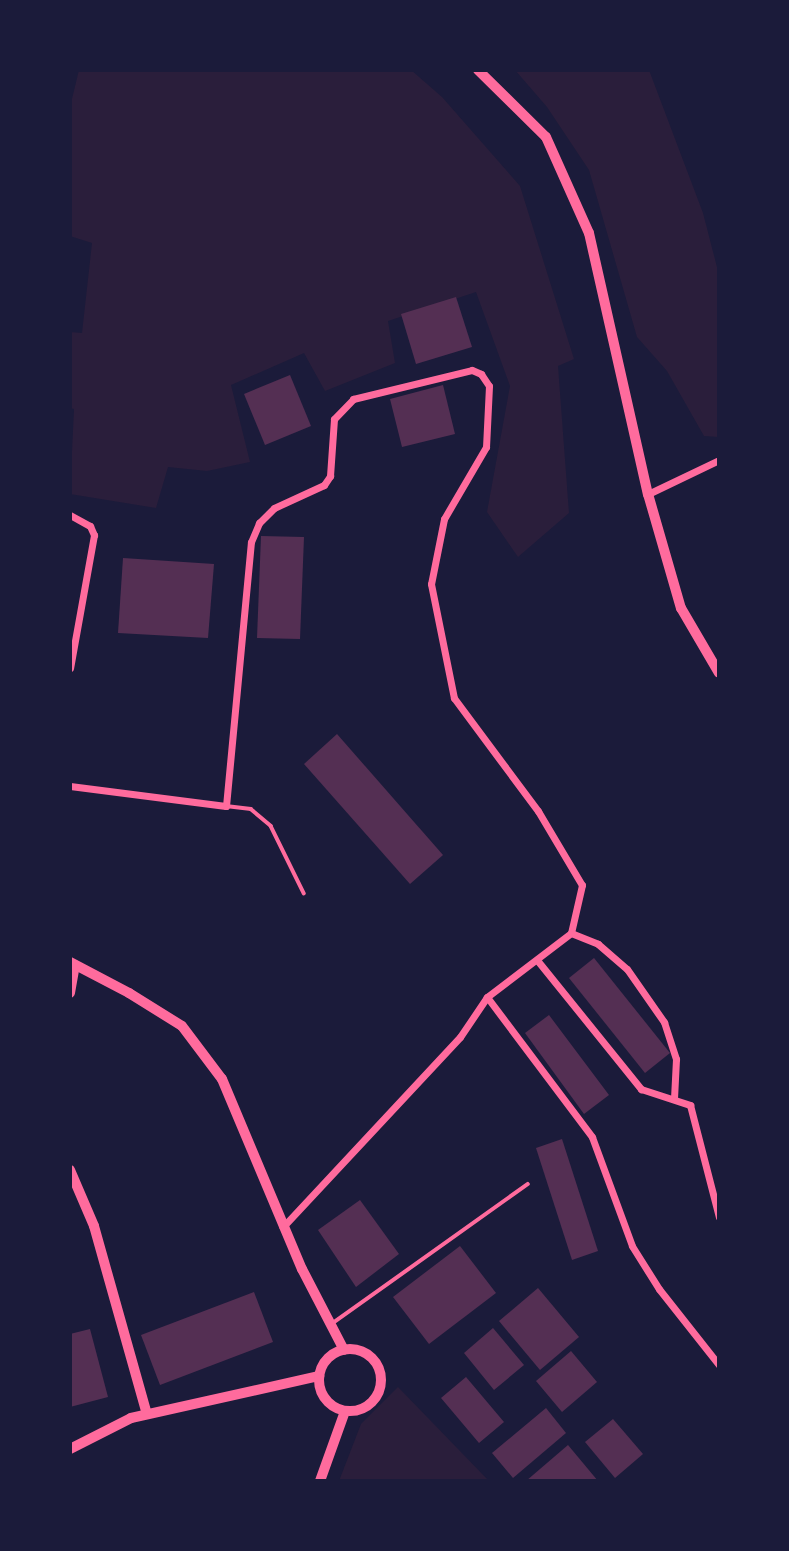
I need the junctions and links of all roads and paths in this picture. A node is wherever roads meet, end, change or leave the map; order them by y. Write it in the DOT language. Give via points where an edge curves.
graph roads {
  1 [pos="478,70"];
  2 [pos="719,460"];
  3 [pos="648,494"];
  4 [pos="70,515"];
  5 [pos="70,668"];
  6 [pos="719,673"];
  7 [pos="70,786"];
  8 [pos="226,806"];
  9 [pos="304,893"];
  10 [pos="571,933"];
  11 [pos="537,960"];
  12 [pos="72,963"];
  13 [pos="70,993"];
  14 [pos="487,997"];
  15 [pos="674,1099"];
  16 [pos="70,1170"];
  17 [pos="528,1184"];
  18 [pos="719,1217"];
  19 [pos="284,1227"];
  20 [pos="333,1323"];
  21 [pos="344,1350"];
  22 [pos="719,1364"];
  23 [pos="319,1376"];
  24 [pos="345,1411"];
  25 [pos="147,1414"];
  26 [pos="70,1449"];
  27 [pos="320,1481"];
  1 -- 3 [label="main road" via="546,137 589,233"];
  2 -- 3 [label="street"];
  3 -- 6 [label="main road" via="681,608"];
  4 -- 5 [label="street" via="90,526 94,536"];
  7 -- 8 [label="street"];
  8 -- 9 [label="lane" via="251,809 271,826"];
  8 -- 10 [label="street" via="251,542 259,523 274,508 324,485 330,476 334,419 353,399 472,370 489,386 486,447 444,519 431,584 454,698 538,811 582,885"];
  10 -- 11 [label="street"];
  10 -- 15 [label="street" via="598,944 627,969 664,1022 677,1059"];
  11 -- 14 [label="street"];
  11 -- 15 [label="street" via="641,1089"];
  12 -- 13 [label="street"];
  12 -- 19 [label="main road" via="182,1026 222,1079"];
  14 -- 19 [label="street" via="460,1037"];
  14 -- 22 [label="street" via="592,1137 632,1246 659,1289"];
  15 -- 18 [label="street" via="693,1109"];
  16 -- 25 [label="street" via="94,1226"];
  17 -- 20 [label="lane"];
  19 -- 20 [label="main road"];
  20 -- 21 [label="main road"];
  21 -- 23 [label="main road" via="327,1359"];
  21 -- 24 [label="main road" via="354,1349 372,1358 380,1385 364,1408"];
  23 -- 24 [label="main road" via="322,1395"];
  23 -- 25 [label="street"];
  24 -- 27 [label="main road"];
  25 -- 26 [label="street"];
}
